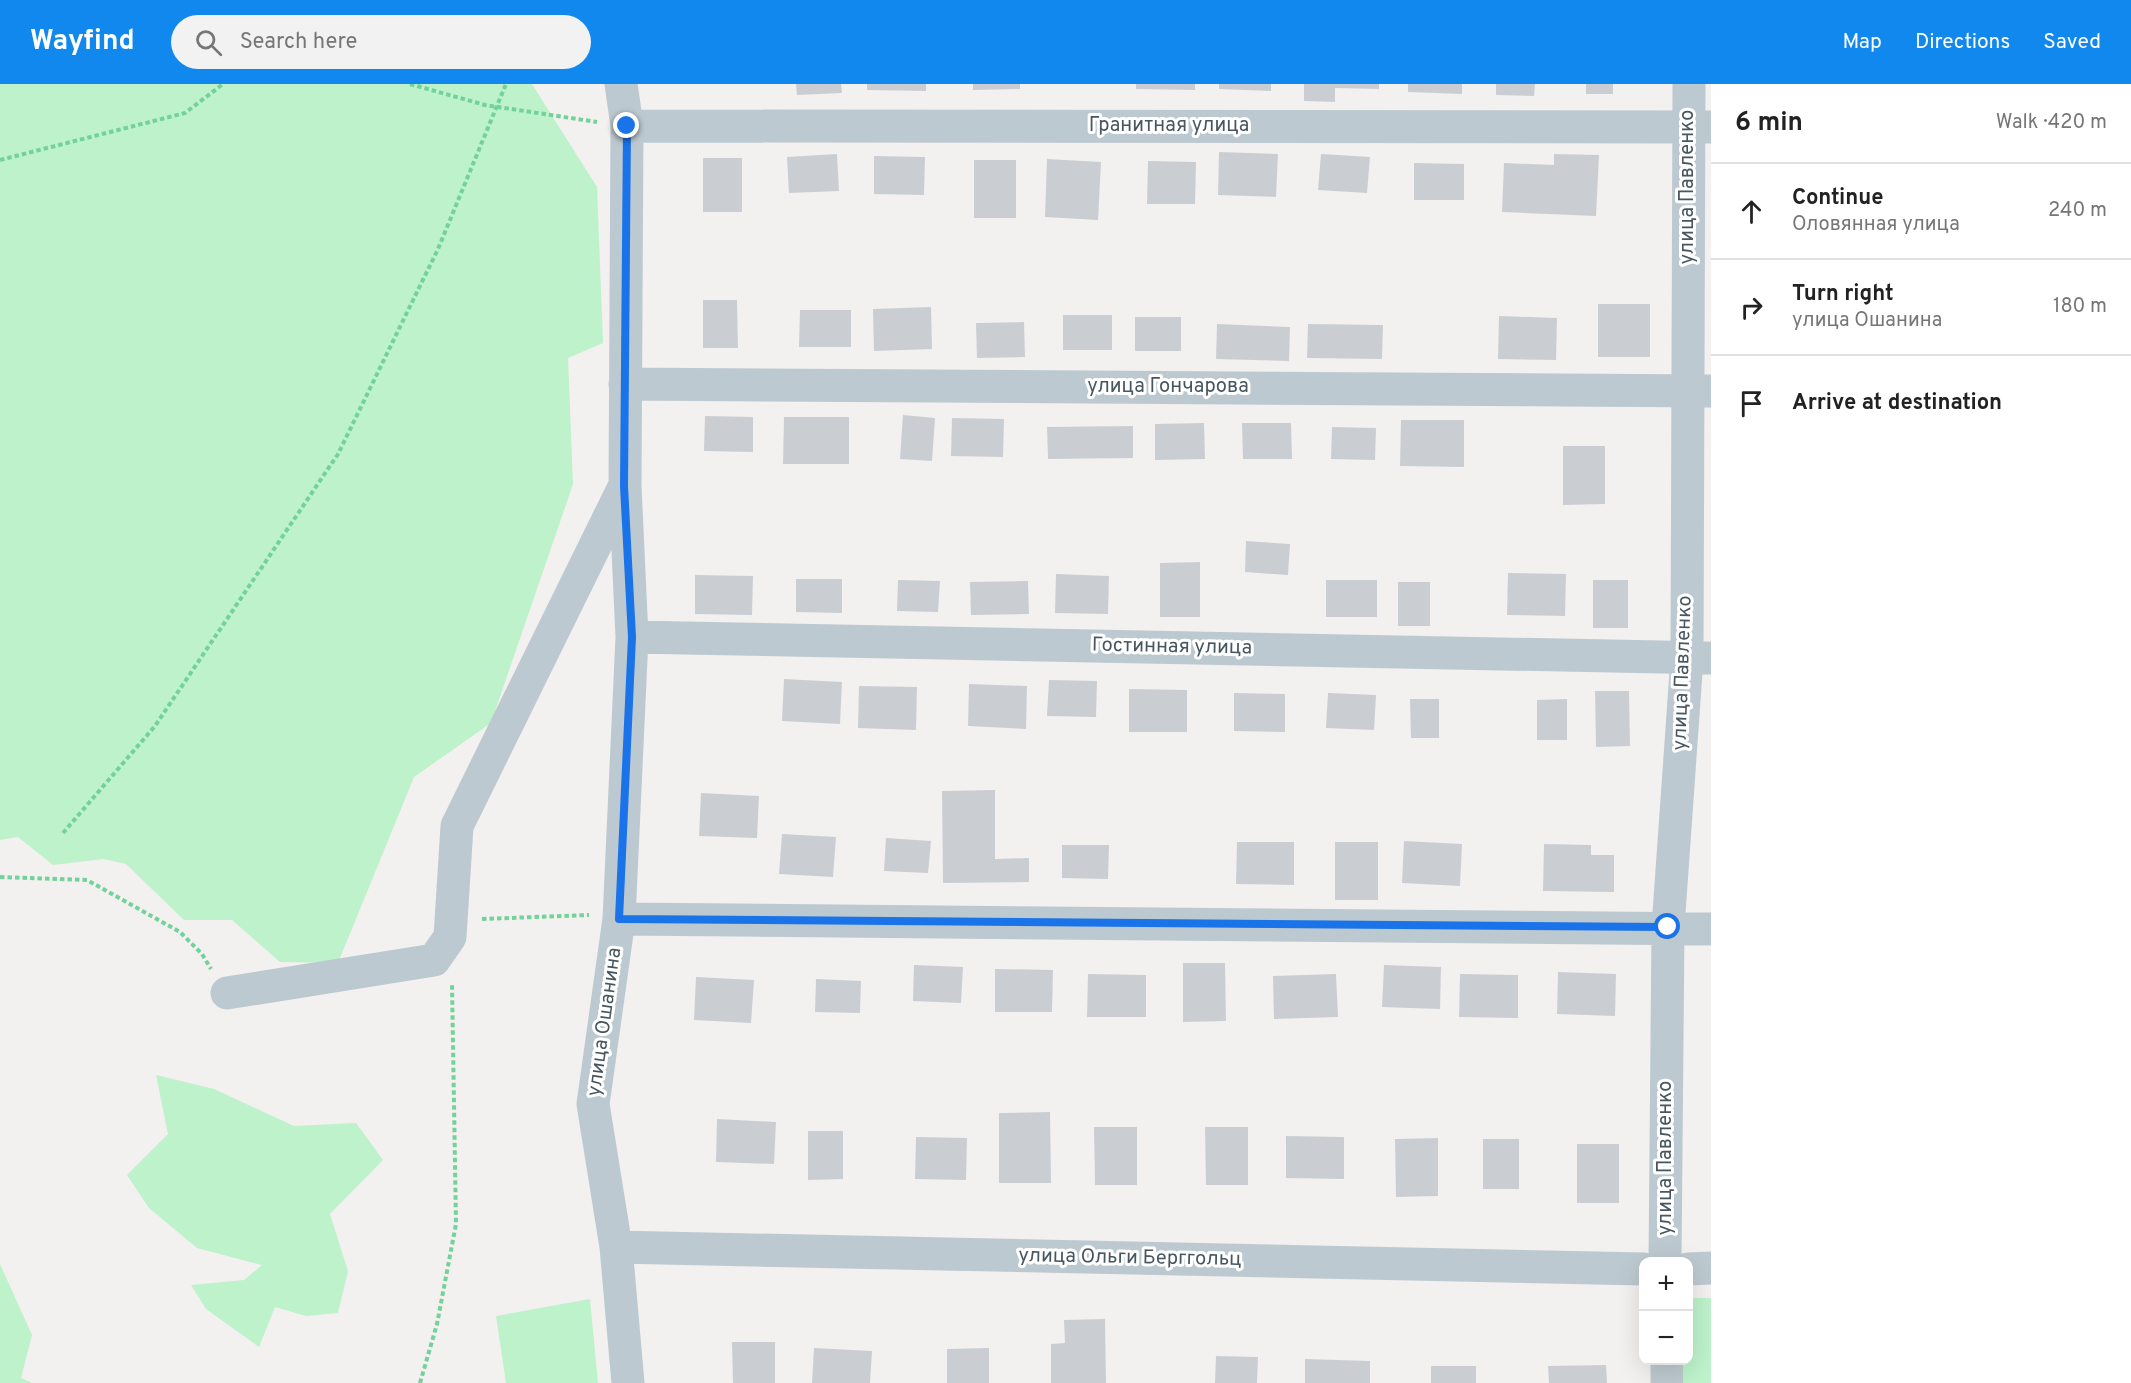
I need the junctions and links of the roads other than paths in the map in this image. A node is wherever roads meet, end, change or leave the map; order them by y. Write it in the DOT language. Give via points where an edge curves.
graph roads {
  1 [pos="621,84"];
  2 [pos="1689,84"];
  3 [pos="627,126"];
  4 [pos="1700,127"];
  5 [pos="625,384"];
  6 [pos="1699,391"];
  7 [pos="624,486"];
  8 [pos="632,637"];
  9 [pos="1699,658"];
  10 [pos="619,919"];
  11 [pos="1668,927"];
  12 [pos="1711,929"];
  13 [pos="226,993"];
  14 [pos="616,1247"];
  15 [pos="1665,1257"];
  16 [pos="1711,1268"];
  17 [pos="1639,1269"];
  18 [pos="1693,1269"];
  19 [pos="1667,1365"];
  20 [pos="628,1383"];
  21 [pos="1667,1383"];
  1 -- 3 [label="street, улица Ошанина"];
  2 -- 4 [label="street, улица Павленко"];
  3 -- 4 [label="street, Гранитная улица"];
  3 -- 5 [label="street, улица Ошанина"];
  4 -- 6 [label="street, улица Павленко"];
  5 -- 6 [label="street, улица Гончарова"];
  5 -- 7 [label="street, улица Ошанина"];
  6 -- 9 [label="street, улица Павленко"];
  7 -- 8 [label="street, улица Ошанина"];
  7 -- 13 [label="street" via="458,825 450,938 434,960"];
  8 -- 9 [label="street, Гостинная улица"];
  8 -- 10 [label="street, улица Ошанина"];
  9 -- 11 [label="street, улица Павленко"];
  10 -- 11 [label="street"];
  10 -- 14 [label="street, улица Ошанина" via="592,1104"];
  11 -- 12 [label="street"];
  11 -- 15 [label="street, улица Павленко"];
  14 -- 17 [label="street, улица Ольги Берггольц"];
  14 -- 20 [label="street, улица Ошанина"];
  16 -- 18 [label="street"];
  19 -- 21 [label="street"];
}
